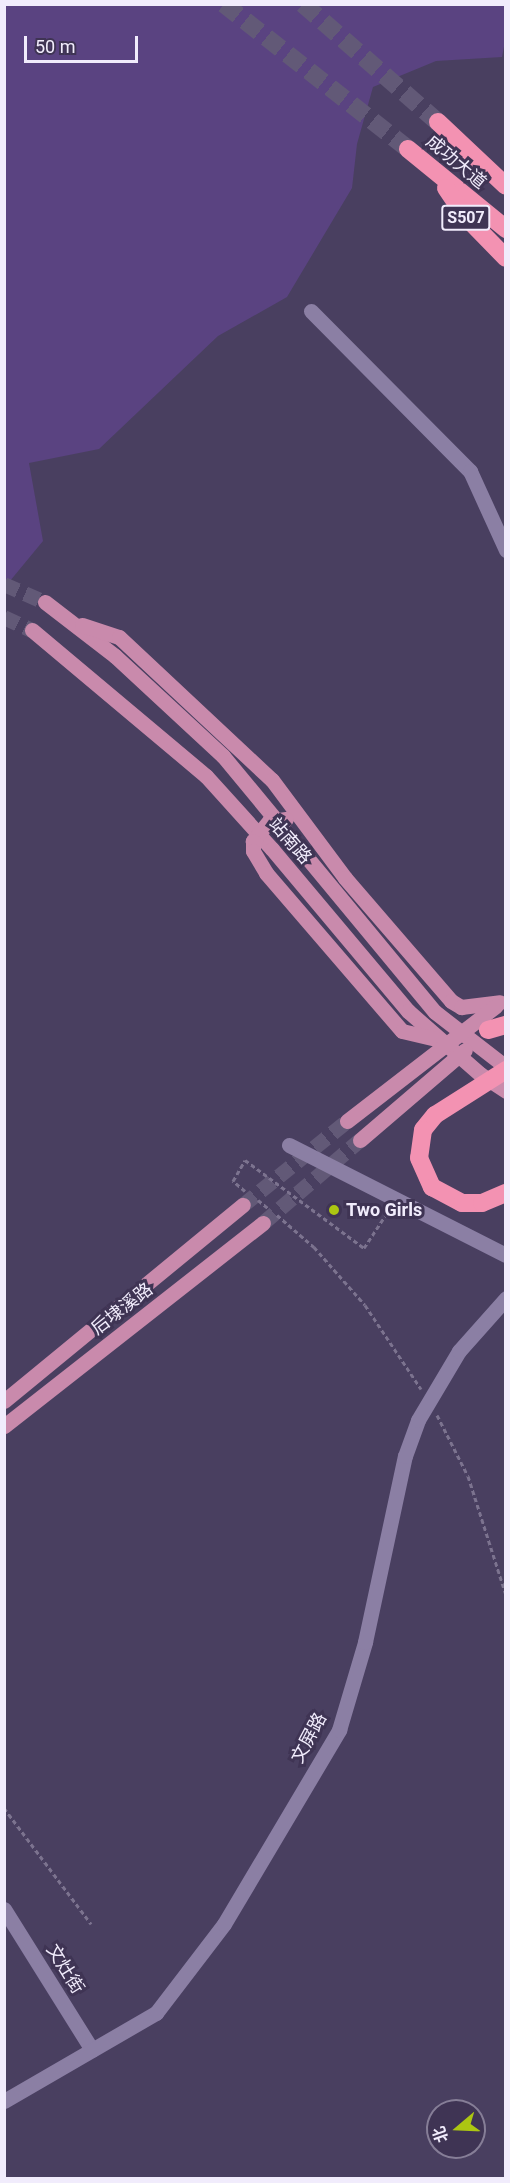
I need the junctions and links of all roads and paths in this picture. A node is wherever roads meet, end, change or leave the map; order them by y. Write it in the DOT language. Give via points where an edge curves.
graph roads {
  1 [pos="438,122"];
  2 [pos="408,149"];
  3 [pos="472,157"];
  4 [pos="506,168"];
  5 [pos="435,171"];
  6 [pos="506,186"];
  7 [pos="506,229"];
  8 [pos="506,258"];
  9 [pos="311,311"];
  10 [pos="506,550"];
  11 [pos="45,602"];
  12 [pos="70,621"];
  13 [pos="32,630"];
  14 [pos="319,844"];
  15 [pos="504,1005"];
  16 [pos="497,1027"];
  17 [pos="439,1039"];
  18 [pos="506,1068"];
  19 [pos="506,1090"];
  20 [pos="347,1121"];
  21 [pos="360,1140"];
  22 [pos="289,1145"];
  23 [pos="506,1193"];
  24 [pos="396,1199"];
  25 [pos="243,1205"];
  26 [pos="263,1223"];
  27 [pos="506,1255"];
  28 [pos="506,1298"];
  29 [pos="4,1401"];
  30 [pos="429,1402"];
  31 [pos="4,1426"];
  32 [pos="506,1595"];
  33 [pos="4,1808"];
  34 [pos="4,1909"];
  35 [pos="91,1924"];
  36 [pos="92,2050"];
  37 [pos="4,2101"];
  1 -- 3 [label="highway, 成功大道"];
  2 -- 5 [label="highway, 成功大道"];
  3 -- 4 [label="highway"];
  3 -- 6 [label="highway, 成功大道"];
  5 -- 7 [label="highway, 成功大道"];
  5 -- 8 [label="highway, S507" via="464,215"];
  9 -- 10 [label="street" via="470,471"];
  11 -- 12 [label="main road, 站南路"];
  12 -- 14 [label="main road" via="119,637 174,686 272,780"];
  12 -- 18 [label="main road, 站南路" via="115,656 223,756 435,1012"];
  13 -- 17 [label="main road, 站南路" via="206,776 408,1011"];
  14 -- 15 [label="main road" via="451,1001 462,1007"];
  14 -- 17 [label="main road" via="290,819 269,821 253,841 253,850 266,873 402,1031"];
  15 -- 16 [label="main road"];
  15 -- 20 [label="main road"];
  16 -- 21 [label="main road"];
  17 -- 19 [label="main road, 站南路"];
  18 -- 23 [label="highway" via="435,1115 423,1130 419,1158 432,1186 462,1203 482,1203"];
  22 -- 24 [label="street"];
  24 -- 27 [label="street"];
  24 -- 30 [label="path" via="364,1248 245,1160 233,1181 314,1246 386,1334"];
  25 -- 29 [label="main road, 后埭溪路"];
  26 -- 31 [label="main road, 后埭溪路"];
  28 -- 30 [label="street, 文屏路" via="459,1351"];
  30 -- 32 [label="path" via="468,1476"];
  30 -- 36 [label="street, 文屏路" via="405,1456 365,1642 339,1730 224,1924 156,2013"];
  33 -- 35 [label="path"];
  34 -- 36 [label="street, 文灶街"];
  36 -- 37 [label="street, 文屏路"];
}
